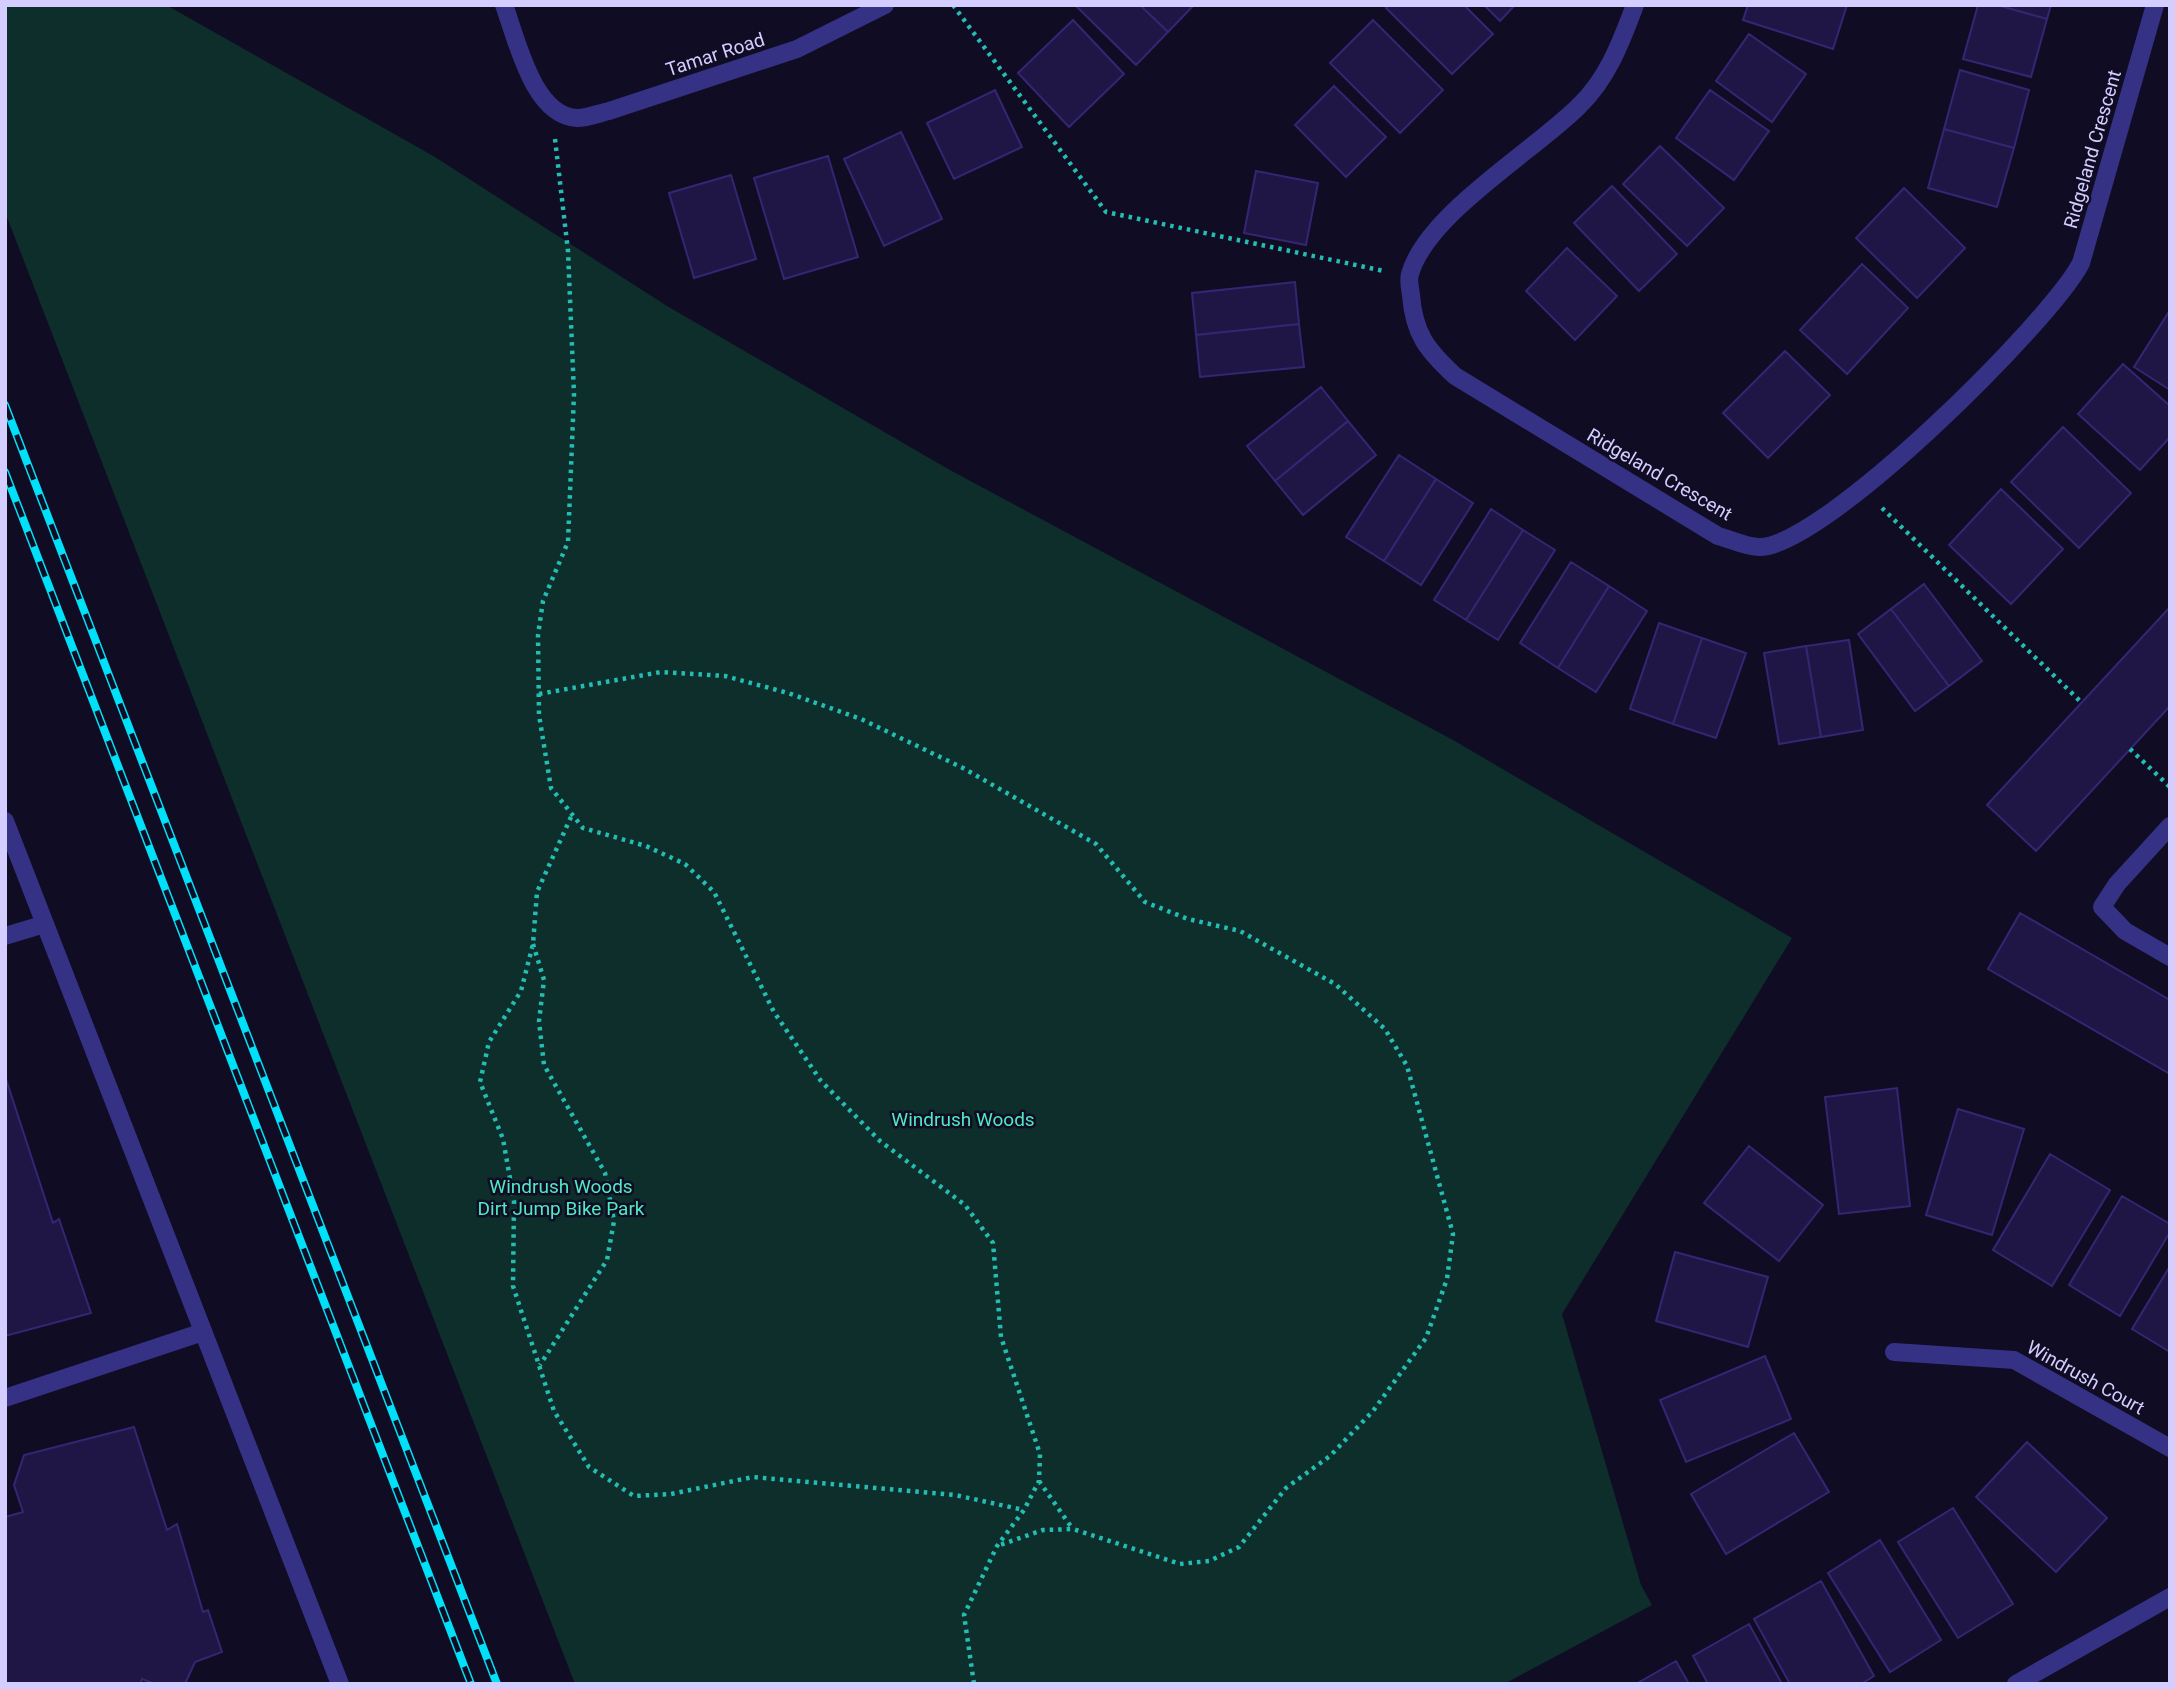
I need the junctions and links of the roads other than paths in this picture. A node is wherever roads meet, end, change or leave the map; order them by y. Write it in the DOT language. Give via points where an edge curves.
graph roads {
  1 [pos="504,5"];
  2 [pos="885,5"];
  3 [pos="1635,5"];
  4 [pos="2155,5"];
  5 [pos="5,821"];
  6 [pos="2170,826"];
  7 [pos="45,924"];
  8 [pos="5,936"];
  9 [pos="2170,957"];
  10 [pos="203,1332"];
  11 [pos="1894,1352"];
  12 [pos="6,1396"];
  13 [pos="2170,1448"];
  14 [pos="2170,1597"];
  15 [pos="340,1684"];
  16 [pos="2016,1684"];
  1 -- 2 [label="street, Tamar Road" via="531,80 552,111 578,118 797,49"];
  3 -- 4 [label="street, Ridgeland Crescent" via="1614,61 1580,106 1434,233 1409,276 1413,320 1429,351 1455,376 1718,536 1760,547 1792,538 1864,490 1997,365 2071,282 2089,237"];
  5 -- 7 [label="street"];
  6 -- 9 [label="street" via="2102,907 2125,931"];
  7 -- 8 [label="street"];
  7 -- 10 [label="street"];
  10 -- 12 [label="street"];
  10 -- 15 [label="street"];
  11 -- 13 [label="street, Windrush Court" via="2014,1360"];
  14 -- 16 [label="street"];
}
